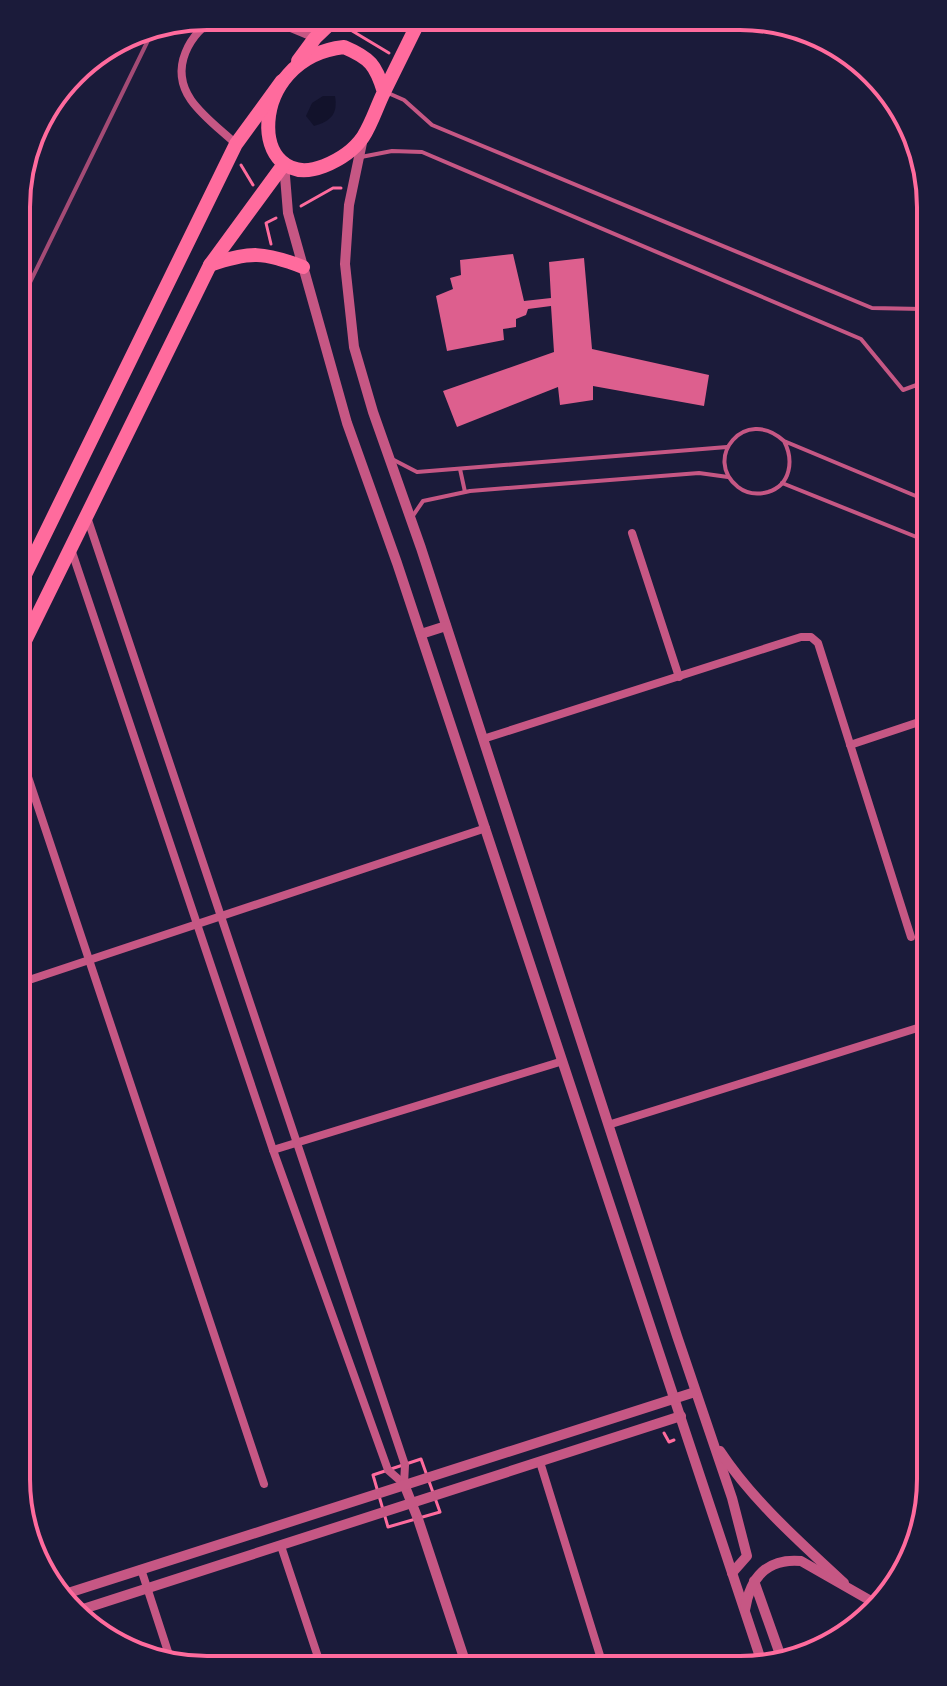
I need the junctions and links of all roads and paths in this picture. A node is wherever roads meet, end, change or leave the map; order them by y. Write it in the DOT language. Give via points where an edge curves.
graph roads {
  1 [pos="199,30"];
  2 [pos="296,30"];
  3 [pos="323,30"];
  4 [pos="354,30"];
  5 [pos="415,30"];
  6 [pos="315,38"];
  7 [pos="400,60"];
  8 [pos="286,76"];
  9 [pos="384,92"];
  10 [pos="363,136"];
  11 [pos="236,144"];
  12 [pos="359,157"];
  13 [pos="284,164"];
  14 [pos="210,265"];
  15 [pos="303,267"];
  16 [pos="917,309"];
  17 [pos="917,385"];
  18 [pos="784,441"];
  19 [pos="727,447"];
  20 [pos="389,457"];
  21 [pos="460,469"];
  22 [pos="728,477"];
  23 [pos="782,483"];
  24 [pos="465,492"];
  25 [pos="917,496"];
  26 [pos="86,515"];
  27 [pos="411,519"];
  28 [pos="632,533"];
  29 [pos="917,537"];
  30 [pos="70,548"];
  31 [pos="30,565"];
  32 [pos="446,626"];
  33 [pos="30,630"];
  34 [pos="421,634"];
  35 [pos="679,677"];
  36 [pos="917,723"];
  37 [pos="483,739"];
  38 [pos="850,745"];
  39 [pos="30,783"];
  40 [pos="486,828"];
  41 [pos="221,916"];
  42 [pos="198,924"];
  43 [pos="911,937"];
  44 [pos="90,960"];
  45 [pos="30,980"];
  46 [pos="917,1028"];
  47 [pos="563,1061"];
  48 [pos="608,1125"];
  49 [pos="297,1142"];
  50 [pos="273,1150"];
  51 [pos="695,1392"];
  52 [pos="675,1398"];
  53 [pos="681,1416"];
  54 [pos="709,1434"];
  55 [pos="540,1462"];
  56 [pos="264,1484"];
  57 [pos="404,1484"];
  58 [pos="411,1503"];
  59 [pos="281,1546"];
  60 [pos="141,1569"];
  61 [pos="732,1573"];
  62 [pos="754,1581"];
  63 [pos="844,1583"];
  64 [pos="148,1589"];
  65 [pos="71,1592"];
  66 [pos="869,1599"];
  67 [pos="86,1608"];
  68 [pos="745,1613"];
  69 [pos="168,1651"];
  70 [pos="779,1652"];
  71 [pos="759,1655"];
  72 [pos="318,1656"];
  73 [pos="463,1656"];
  74 [pos="600,1656"];
  1 -- 11 [label="street" via="182,59 182,79 190,99"];
  2 -- 6 [label="street"];
  3 -- 6 [label="main road"];
  4 -- 7 [label="path"];
  5 -- 7 [label="main road"];
  6 -- 8 [label="main road"];
  7 -- 9 [label="main road"];
  8 -- 9 [label="main road" via="312,55 344,47 375,66"];
  8 -- 11 [label="main road"];
  8 -- 13 [label="main road" via="271,105 268,135 272,151"];
  9 -- 10 [label="main road"];
  9 -- 16 [label="lane" via="404,100 432,125 872,308"];
  10 -- 12 [label="street"];
  10 -- 13 [label="main road" via="344,155 318,168 300,170"];
  11 -- 31 [label="main road"];
  12 -- 17 [label="lane" via="422,152 861,339 903,390"];
  12 -- 20 [label="street" via="345,264 354,347"];
  13 -- 14 [label="main road"];
  13 -- 15 [label="street" via="288,213"];
  14 -- 15 [label="main road" via="241,255 273,255"];
  14 -- 26 [label="main road"];
  15 -- 34 [label="street" via="347,423"];
  18 -- 19 [label="lane" via="754,428"];
  18 -- 23 [label="lane" via="791,462"];
  18 -- 25 [label="lane"];
  19 -- 21 [label="lane"];
  19 -- 22 [label="lane"];
  20 -- 21 [label="lane" via="417,472"];
  20 -- 27 [label="street"];
  21 -- 24 [label="lane"];
  22 -- 23 [label="lane" via="754,494"];
  22 -- 24 [label="lane" via="699,473"];
  23 -- 29 [label="lane"];
  24 -- 27 [label="lane" via="423,501"];
  26 -- 30 [label="main road"];
  26 -- 41 [label="street"];
  27 -- 32 [label="street"];
  28 -- 35 [label="street"];
  30 -- 33 [label="main road"];
  30 -- 42 [label="street"];
  32 -- 34 [label="street"];
  32 -- 37 [label="street"];
  34 -- 40 [label="street"];
  35 -- 37 [label="street"];
  35 -- 38 [label="street" via="811,637 818,643"];
  36 -- 38 [label="street"];
  37 -- 48 [label="street"];
  38 -- 43 [label="street"];
  39 -- 44 [label="street"];
  40 -- 41 [label="street"];
  40 -- 47 [label="street"];
  41 -- 42 [label="street"];
  41 -- 49 [label="street"];
  42 -- 44 [label="street"];
  42 -- 50 [label="street"];
  44 -- 45 [label="street"];
  44 -- 56 [label="street"];
  46 -- 48 [label="street"];
  47 -- 49 [label="street"];
  47 -- 52 [label="street"];
  48 -- 51 [label="street"];
  49 -- 50 [label="street"];
  49 -- 57 [label="street" via="405,1465"];
  50 -- 57 [label="street" via="388,1470"];
  51 -- 52 [label="street"];
  51 -- 54 [label="street"];
  52 -- 53 [label="street"];
  52 -- 57 [label="street"];
  53 -- 55 [label="street"];
  53 -- 61 [label="street"];
  54 -- 61 [label="street" via="747,1556"];
  54 -- 63 [label="street" via="734,1472"];
  55 -- 58 [label="street"];
  55 -- 74 [label="street"];
  57 -- 58 [label="street"];
  57 -- 60 [label="street"];
  58 -- 59 [label="street"];
  58 -- 73 [label="street"];
  59 -- 64 [label="street"];
  59 -- 72 [label="street"];
  60 -- 64 [label="street"];
  60 -- 65 [label="street"];
  61 -- 68 [label="street"];
  62 -- 63 [label="street" via="768,1566 788,1560 801,1561"];
  62 -- 68 [label="street"];
  62 -- 70 [label="street"];
  63 -- 66 [label="street"];
  64 -- 67 [label="street"];
  64 -- 69 [label="street"];
  68 -- 71 [label="street"];
}
